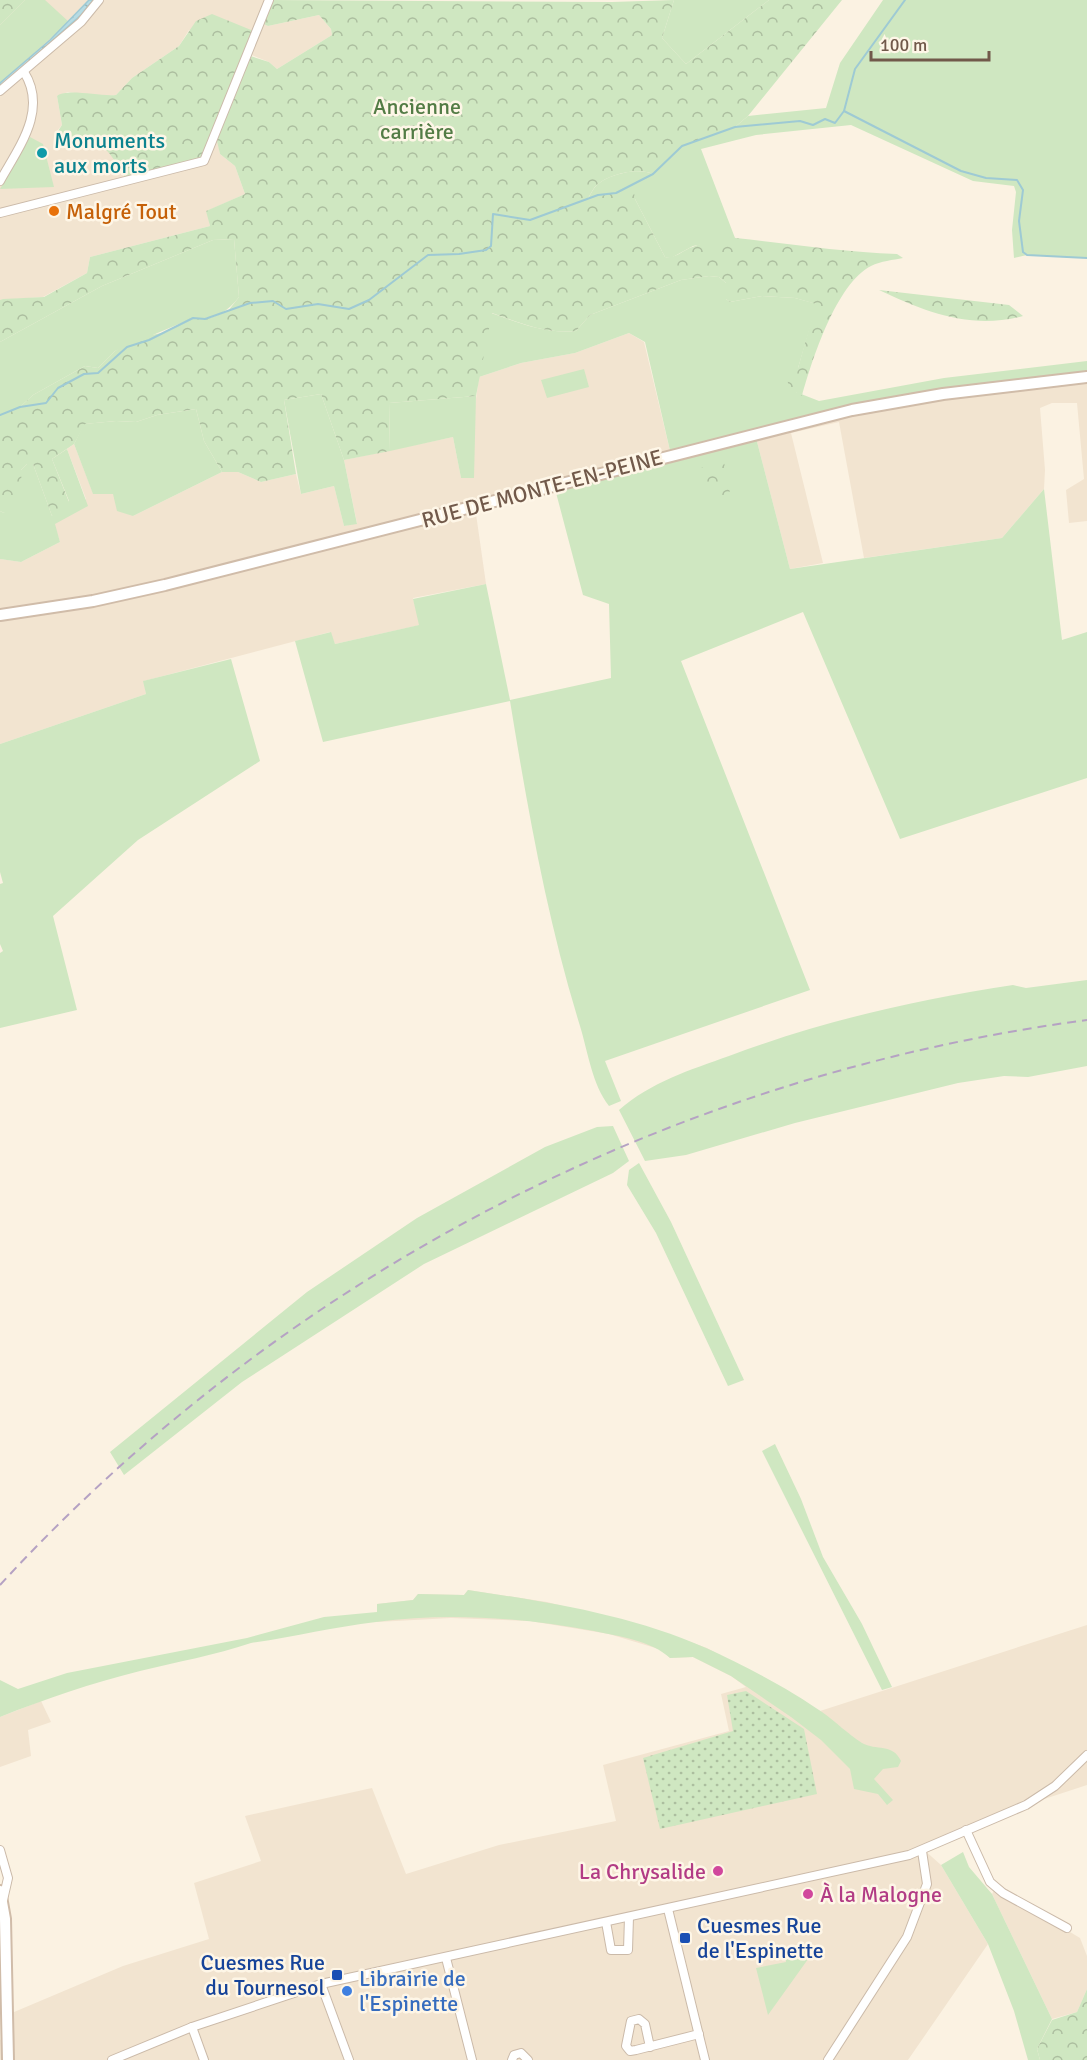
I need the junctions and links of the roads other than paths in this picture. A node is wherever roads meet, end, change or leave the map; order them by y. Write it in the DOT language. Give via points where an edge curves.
graph roads {
  1 [pos="99,0"];
  2 [pos="269,0"];
  3 [pos="24,72"];
  4 [pos="0,91"];
  5 [pos="0,181"];
  6 [pos="0,213"];
  7 [pos="1087,377"];
  8 [pos="0,615"];
  9 [pos="1087,1755"];
  10 [pos="966,1830"];
  11 [pos="0,1850"];
  12 [pos="922,1851"];
  13 [pos="1,1895"];
  14 [pos="668,1909"];
  15 [pos="629,1917"];
  16 [pos="606,1922"];
  17 [pos="1067,1928"];
  18 [pos="446,1958"];
  19 [pos="321,1984"];
  20 [pos="192,2027"];
  21 [pos="699,2034"];
  22 [pos="650,2047"];
  23 [pos="8,2060"];
  24 [pos="111,2060"];
  25 [pos="204,2060"];
  26 [pos="349,2060"];
  27 [pos="471,2060"];
  28 [pos="512,2060"];
  29 [pos="528,2060"];
  30 [pos="705,2060"];
  31 [pos="828,2060"];
  1 -- 3 [label="street" via="81,22"];
  2 -- 6 [label="street" via="204,161"];
  3 -- 4 [label="street"];
  3 -- 5 [label="street" via="31,84 33,120"];
  7 -- 8 [label="main road, RUE DE MONTE-EN-PEINE" via="943,394 852,410 165,585"];
  9 -- 10 [label="street" via="1056,1786 1026,1805"];
  10 -- 12 [label="street"];
  10 -- 17 [label="street" via="990,1882"];
  11 -- 13 [label="street" via="8,1878"];
  12 -- 14 [label="street"];
  12 -- 31 [label="street" via="927,1884 907,1937"];
  13 -- 23 [label="main road"];
  14 -- 15 [label="street"];
  14 -- 21 [label="street"];
  15 -- 16 [label="street"];
  15 -- 16 [label="street" via="628,1950 611,1950"];
  16 -- 18 [label="street"];
  18 -- 19 [label="street"];
  18 -- 27 [label="street"];
  19 -- 20 [label="street"];
  19 -- 26 [label="street"];
  20 -- 24 [label="street"];
  20 -- 25 [label="street"];
  21 -- 22 [label="street"];
  21 -- 30 [label="street"];
  28 -- 29 [label="street" via="521,2053"];
}
